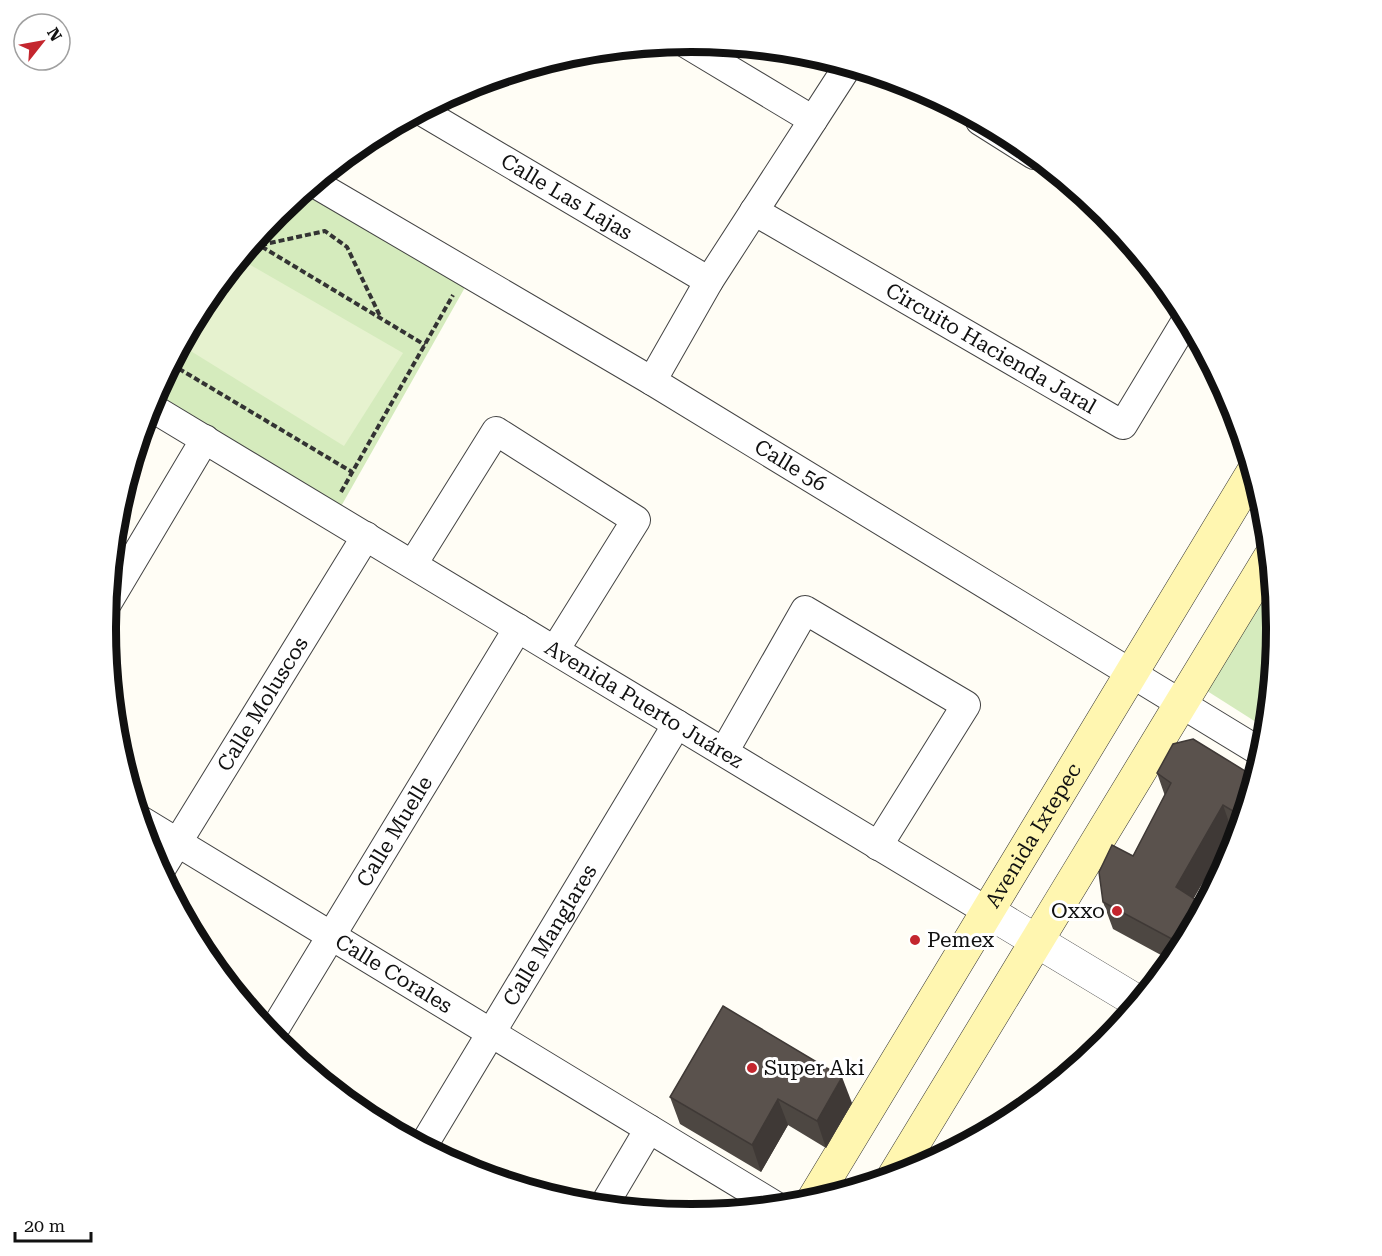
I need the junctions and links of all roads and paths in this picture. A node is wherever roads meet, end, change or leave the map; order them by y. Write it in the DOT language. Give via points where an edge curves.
graph roads {
  1 [pos="701,53"];
  2 [pos="843,73"];
  3 [pos="431,114"];
  4 [pos="813,120"];
  5 [pos="321,187"];
  6 [pos="754,211"];
  7 [pos="260,246"];
  8 [pos="261,246"];
  9 [pos="467,272"];
  10 [pos="709,281"];
  11 [pos="381,319"];
  12 [pos="1182,328"];
  13 [pos="425,345"];
  14 [pos="178,368"];
  15 [pos="652,381"];
  16 [pos="158,411"];
  17 [pos="205,439"];
  18 [pos="352,472"];
  19 [pos="1247,481"];
  20 [pos="328,513"];
  21 [pos="366,536"];
  22 [pos="413,564"];
  23 [pos="1263,568"];
  24 [pos="117,586"];
  25 [pos="518,628"];
  26 [pos="555,650"];
  27 [pos="1131,674"];
  28 [pos="1181,704"];
  29 [pos="677,724"];
  30 [pos="1253,748"];
  31 [pos="724,752"];
  32 [pos="151,826"];
  33 [pos="178,842"];
  34 [pos="878,846"];
  35 [pos="165,862"];
  36 [pos="987,911"];
  37 [pos="331,935"];
  38 [pos="1037,941"];
  39 [pos="1131,998"];
  40 [pos="276,1026"];
  41 [pos="492,1033"];
  42 [pos="649,1129"];
  43 [pos="427,1139"];
  44 [pos="910,1160"];
  45 [pos="820,1188"];
  46 [pos="608,1198"];
  47 [pos="765,1199"];
  1 -- 4 [label="street"];
  2 -- 4 [label="street"];
  3 -- 10 [label="street, Calle Las Lajas"];
  4 -- 6 [label="street"];
  5 -- 9 [label="street, Calle 56"];
  6 -- 10 [label="street"];
  6 -- 12 [label="street, Circuito Hacienda Jaral" via="1123,425"];
  7 -- 11 [label="path"];
  8 -- 11 [label="path" via="325,231 346,247"];
  9 -- 13 [label="path"];
  9 -- 15 [label="street, Calle 56"];
  10 -- 15 [label="street"];
  11 -- 13 [label="path"];
  13 -- 18 [label="path"];
  14 -- 18 [label="path"];
  15 -- 27 [label="street, Calle 56"];
  16 -- 17 [label="street, Avenida Puerto Juárez"];
  17 -- 20 [label="street, Avenida Puerto Juárez"];
  17 -- 24 [label="street"];
  18 -- 20 [label="path"];
  19 -- 27 [label="main road, Avenida Ixtepec"];
  20 -- 21 [label="street, Avenida Puerto Juárez"];
  21 -- 22 [label="street, Avenida Puerto Juárez"];
  21 -- 33 [label="street, Calle Moluscos"];
  22 -- 25 [label="street, Avenida Puerto Juárez"];
  22 -- 26 [label="street" via="496,431 636,520"];
  23 -- 28 [label="main road"];
  25 -- 26 [label="street, Avenida Puerto Juárez"];
  25 -- 37 [label="street, Calle Muelle"];
  26 -- 29 [label="street, Avenida Puerto Juárez"];
  27 -- 28 [label="street, Calle 56"];
  27 -- 36 [label="main road, Avenida Ixtepec"];
  28 -- 30 [label="street, Calle 56"];
  28 -- 38 [label="main road"];
  29 -- 31 [label="street, Avenida Puerto Juárez"];
  29 -- 41 [label="street, Calle Manglares"];
  31 -- 34 [label="street, Avenida Puerto Juárez"];
  31 -- 34 [label="street" via="805,610 966,705"];
  32 -- 33 [label="street, Calle Corales"];
  33 -- 35 [label="street, Calle Moluscos"];
  33 -- 37 [label="street, Calle Corales"];
  34 -- 36 [label="street, Avenida Puerto Juárez"];
  36 -- 38 [label="street, Avenida Puerto Juárez"];
  36 -- 45 [label="main road, Avenida Ixtepec"];
  37 -- 40 [label="street, Calle Muelle"];
  37 -- 41 [label="street, Calle Corales"];
  38 -- 39 [label="street, Avenida Puerto Juárez"];
  38 -- 44 [label="main road"];
  41 -- 42 [label="street, Calle Corales"];
  41 -- 43 [label="street, Calle Manglares"];
  42 -- 46 [label="street"];
  42 -- 47 [label="street, Calle Corales"];
}
